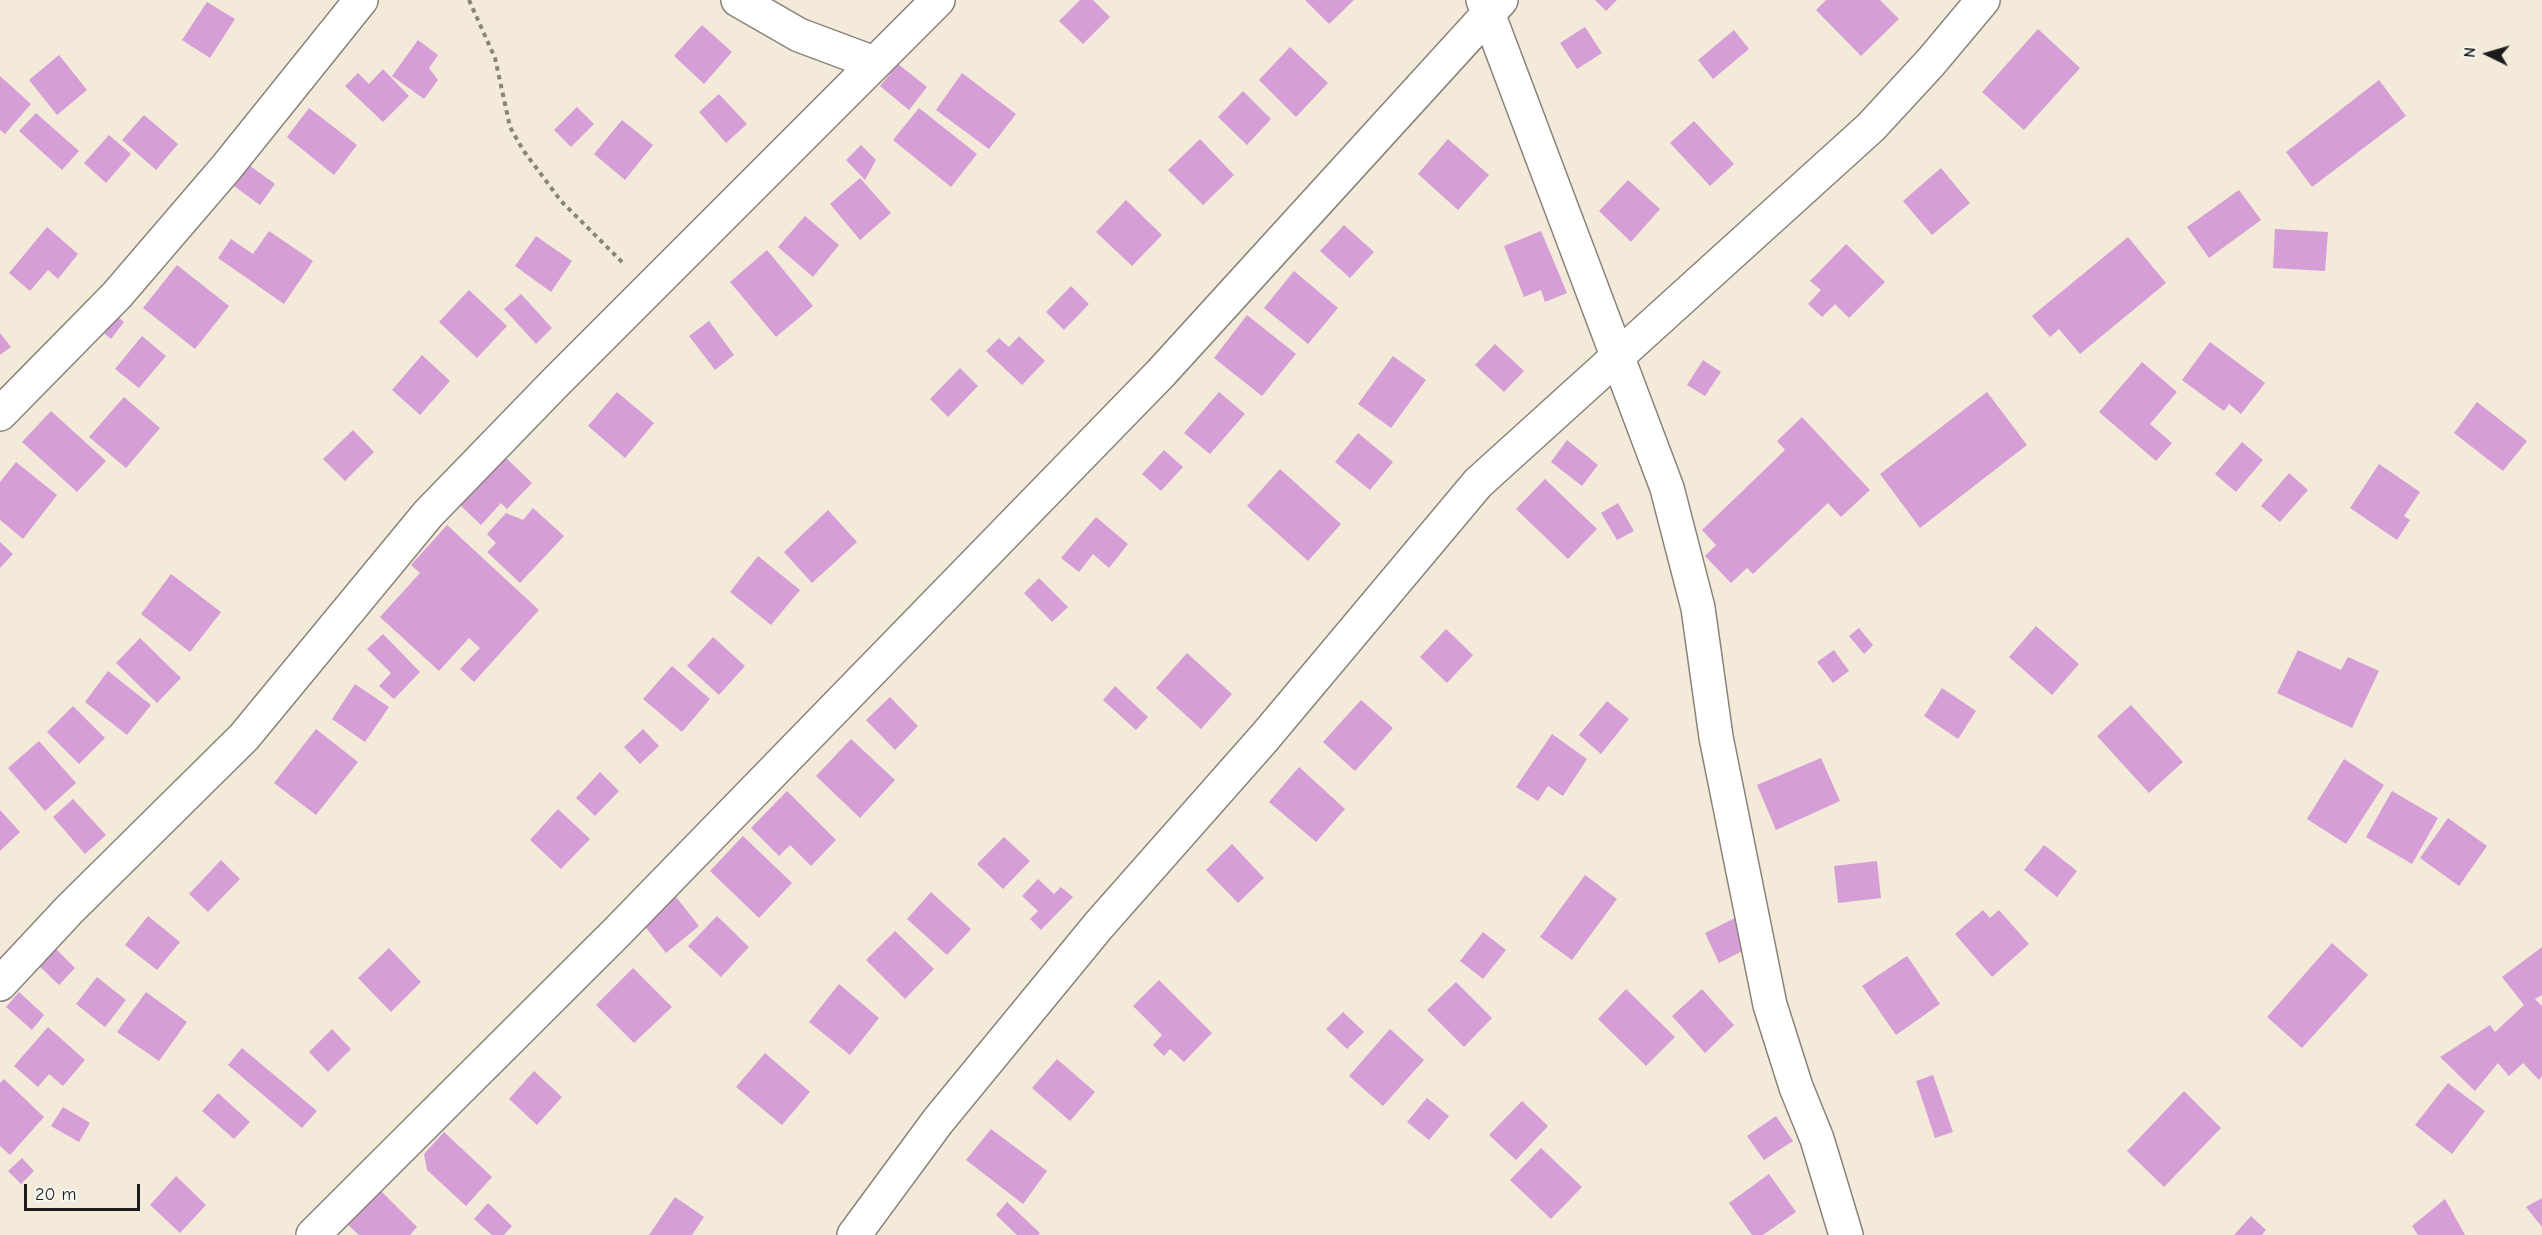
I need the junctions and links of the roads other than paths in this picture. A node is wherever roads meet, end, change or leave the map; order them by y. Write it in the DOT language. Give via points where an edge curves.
graph roads {
  1 [pos="361,0"];
  2 [pos="738,0"];
  3 [pos="938,0"];
  4 [pos="1983,0"];
  5 [pos="1490,4"];
  6 [pos="874,63"];
  7 [pos="1619,357"];
  8 [pos="0,414"];
  9 [pos="0,984"];
  10 [pos="313,1235"];
  11 [pos="854,1235"];
  12 [pos="1846,1235"];
  1 -- 8 [label="street" via="226,168 117,295"];
  2 -- 6 [label="street" via="799,35"];
  3 -- 6 [label="street"];
  4 -- 7 [label="street" via="1871,127"];
  5 -- 7 [label="street"];
  5 -- 10 [label="street" via="1161,373 617,932"];
  6 -- 9 [label="street" via="428,514 244,737"];
  7 -- 11 [label="street" via="1498,464 1456,508 1265,737 1099,925 938,1121"];
  7 -- 12 [label="street" via="1667,488 1686,557 1698,609 1716,737 1770,1005"];
}
